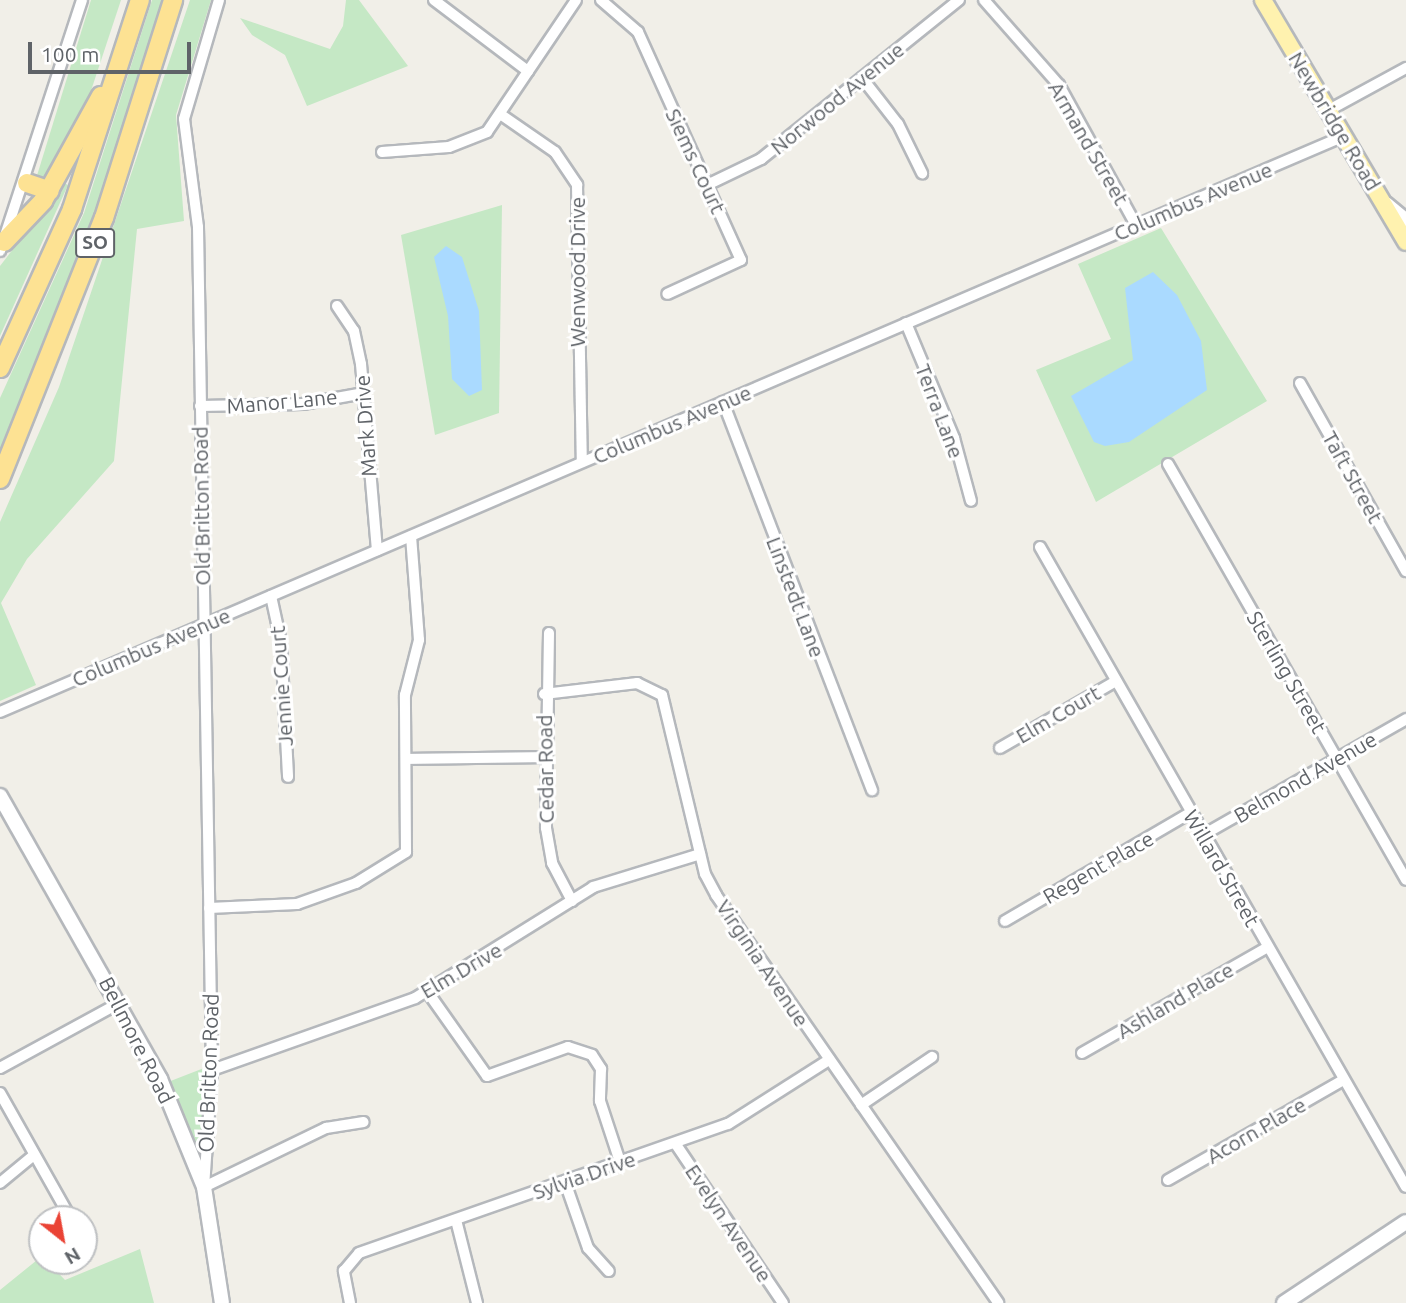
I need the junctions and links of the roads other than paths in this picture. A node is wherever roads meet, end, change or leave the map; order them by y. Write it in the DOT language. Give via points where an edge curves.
graph roads {
  1 [pos="82,0"];
  2 [pos="140,0"];
  3 [pos="173,0"];
  4 [pos="219,0"];
  5 [pos="435,0"];
  6 [pos="576,0"];
  7 [pos="601,0"];
  8 [pos="959,0"];
  9 [pos="984,0"];
  10 [pos="1263,0"];
  11 [pos="125,50"];
  12 [pos="1406,68"];
  13 [pos="528,71"];
  14 [pos="862,78"];
  15 [pos="1329,110"];
  16 [pos="503,116"];
  17 [pos="1344,136"];
  18 [pos="382,152"];
  19 [pos="922,173"];
  20 [pos="27,183"];
  21 [pos="707,185"];
  22 [pos="50,191"];
  23 [pos="1382,200"];
  24 [pos="1406,221"];
  25 [pos="1136,225"];
  26 [pos="1406,242"];
  27 [pos="2,246"];
  28 [pos="667,294"];
  29 [pos="337,306"];
  30 [pos="906,323"];
  31 [pos="0,368"];
  32 [pos="1300,383"];
  33 [pos="364,393"];
  34 [pos="723,402"];
  35 [pos="200,407"];
  36 [pos="582,462"];
  37 [pos="1168,464"];
  38 [pos="0,479"];
  39 [pos="971,501"];
  40 [pos="411,536"];
  41 [pos="1040,547"];
  42 [pos="377,550"];
  43 [pos="1406,570"];
  44 [pos="271,596"];
  45 [pos="203,625"];
  46 [pos="549,633"];
  47 [pos="1116,681"];
  48 [pos="544,694"];
  49 [pos="0,712"];
  50 [pos="1406,719"];
  51 [pos="1000,747"];
  52 [pos="545,757"];
  53 [pos="407,759"];
  54 [pos="1337,759"];
  55 [pos="288,777"];
  56 [pos="872,790"];
  57 [pos="0,796"];
  58 [pos="1190,813"];
  59 [pos="1203,835"];
  60 [pos="700,854"];
  61 [pos="1406,880"];
  62 [pos="572,901"];
  63 [pos="209,908"];
  64 [pos="1005,920"];
  65 [pos="1268,947"];
  66 [pos="427,991"];
  67 [pos="119,1003"];
  68 [pos="1082,1053"];
  69 [pos="932,1056"];
  70 [pos="829,1059"];
  71 [pos="0,1068"];
  72 [pos="212,1070"];
  73 [pos="1343,1080"];
  74 [pos="0,1093"];
  75 [pos="861,1105"];
  76 [pos="364,1122"];
  77 [pos="675,1143"];
  78 [pos="34,1155"];
  79 [pos="620,1162"];
  80 [pos="1168,1180"];
  81 [pos="565,1182"];
  82 [pos="0,1184"];
  83 [pos="204,1186"];
  84 [pos="1406,1187"];
  85 [pos="63,1205"];
  86 [pos="456,1220"];
  87 [pos="1405,1224"];
  88 [pos="609,1271"];
  89 [pos="222,1303"];
  90 [pos="350,1303"];
  91 [pos="477,1303"];
  92 [pos="783,1303"];
  93 [pos="998,1303"];
  94 [pos="1284,1303"];
  1 -- 20 [label="street"];
  2 -- 11 [label="highway, SO"];
  3 -- 38 [label="highway, SO" via="104,218"];
  4 -- 35 [label="street, Old Britton Road" via="184,118 197,211"];
  5 -- 13 [label="street"];
  6 -- 13 [label="street"];
  7 -- 21 [label="street, Siems Court" via="638,32"];
  8 -- 14 [label="street, Norwood Avenue"];
  9 -- 25 [label="street, Armand Street" via="1059,85"];
  10 -- 15 [label="main road, Newbridge Road"];
  11 -- 22 [label="highway"];
  11 -- 31 [label="highway, SO" via="72,209"];
  12 -- 15 [label="street"];
  13 -- 16 [label="street"];
  14 -- 19 [label="street" via="898,124"];
  14 -- 21 [label="street, Norwood Avenue" via="761,159"];
  15 -- 17 [label="main road, Newbridge Road"];
  16 -- 18 [label="street" via="460,145"];
  16 -- 36 [label="street, Wenwood Drive" via="555,152 577,185"];
  17 -- 23 [label="main road, Newbridge Road"];
  17 -- 25 [label="street, Columbus Avenue"];
  20 -- 22 [label="highway"];
  20 -- 27 [label="street"];
  21 -- 28 [label="street, Siems Court" via="741,260"];
  22 -- 27 [label="highway"];
  23 -- 24 [label="main road"];
  23 -- 26 [label="main road, Newbridge Road"];
  25 -- 30 [label="street, Columbus Avenue"];
  29 -- 33 [label="street, Mark Drive" via="354,331"];
  30 -- 34 [label="street, Columbus Avenue"];
  30 -- 39 [label="street, Terra Lane" via="954,438"];
  32 -- 43 [label="street, Taft Street"];
  33 -- 35 [label="street, Manor Lane" via="303,404"];
  33 -- 42 [label="street, Mark Drive"];
  34 -- 36 [label="street, Columbus Avenue"];
  34 -- 56 [label="street, Linstedt Lane"];
  35 -- 45 [label="street, Old Britton Road"];
  36 -- 40 [label="street, Columbus Avenue"];
  37 -- 54 [label="street, Sterling Street"];
  40 -- 42 [label="street, Columbus Avenue"];
  40 -- 53 [label="street" via="419,640 405,695"];
  41 -- 47 [label="street, Willard Street"];
  42 -- 44 [label="street, Columbus Avenue"];
  44 -- 45 [label="street, Columbus Avenue"];
  44 -- 55 [label="street, Jennie Court" via="281,642"];
  45 -- 49 [label="street, Columbus Avenue"];
  45 -- 63 [label="street, Old Britton Road"];
  46 -- 48 [label="street, Cedar Road"];
  47 -- 51 [label="street, Elm Court"];
  47 -- 58 [label="street, Willard Street"];
  48 -- 52 [label="street, Cedar Road"];
  48 -- 60 [label="street, Virginia Avenue" via="637,683 662,695"];
  50 -- 54 [label="street, Belmond Avenue"];
  52 -- 53 [label="street"];
  52 -- 62 [label="street, Cedar Road" via="548,849"];
  53 -- 63 [label="street" via="409,838 393,863 297,904"];
  54 -- 59 [label="street, Belmond Avenue"];
  54 -- 61 [label="street, Sterling Street"];
  57 -- 67 [label="main road, Bellmore Road"];
  58 -- 59 [label="street, Willard Street"];
  58 -- 64 [label="street, Regent Place"];
  59 -- 65 [label="street, Willard Street"];
  60 -- 62 [label="street, Elm Drive" via="626,872"];
  60 -- 70 [label="street, Virginia Avenue" via="716,895"];
  62 -- 66 [label="street, Elm Drive"];
  63 -- 72 [label="street, Old Britton Road"];
  65 -- 68 [label="street, Ashland Place"];
  65 -- 73 [label="street, Willard Street"];
  66 -- 72 [label="street, Elm Drive"];
  66 -- 79 [label="street" via="487,1076 555,1050 592,1055 601,1069 600,1101"];
  67 -- 71 [label="street"];
  67 -- 83 [label="main road, Bellmore Road" via="160,1079"];
  69 -- 75 [label="street"];
  70 -- 75 [label="street, Virginia Avenue"];
  70 -- 77 [label="street, Sylvia Drive" via="746,1116"];
  72 -- 83 [label="street, Old Britton Road"];
  73 -- 80 [label="street, Acorn Place"];
  73 -- 84 [label="street, Willard Street"];
  74 -- 78 [label="street"];
  75 -- 93 [label="street, Virginia Avenue"];
  76 -- 83 [label="street" via="326,1128"];
  77 -- 79 [label="street, Sylvia Drive"];
  77 -- 92 [label="street, Evelyn Avenue"];
  78 -- 82 [label="street"];
  78 -- 85 [label="street"];
  79 -- 81 [label="street, Sylvia Drive"];
  81 -- 86 [label="street, Sylvia Drive"];
  81 -- 88 [label="street" via="588,1248"];
  83 -- 89 [label="main road, Bellmore Road"];
  86 -- 90 [label="street, Sylvia Drive" via="359,1253 347,1264 344,1282"];
  86 -- 91 [label="street"];
  87 -- 94 [label="main road"];
}
